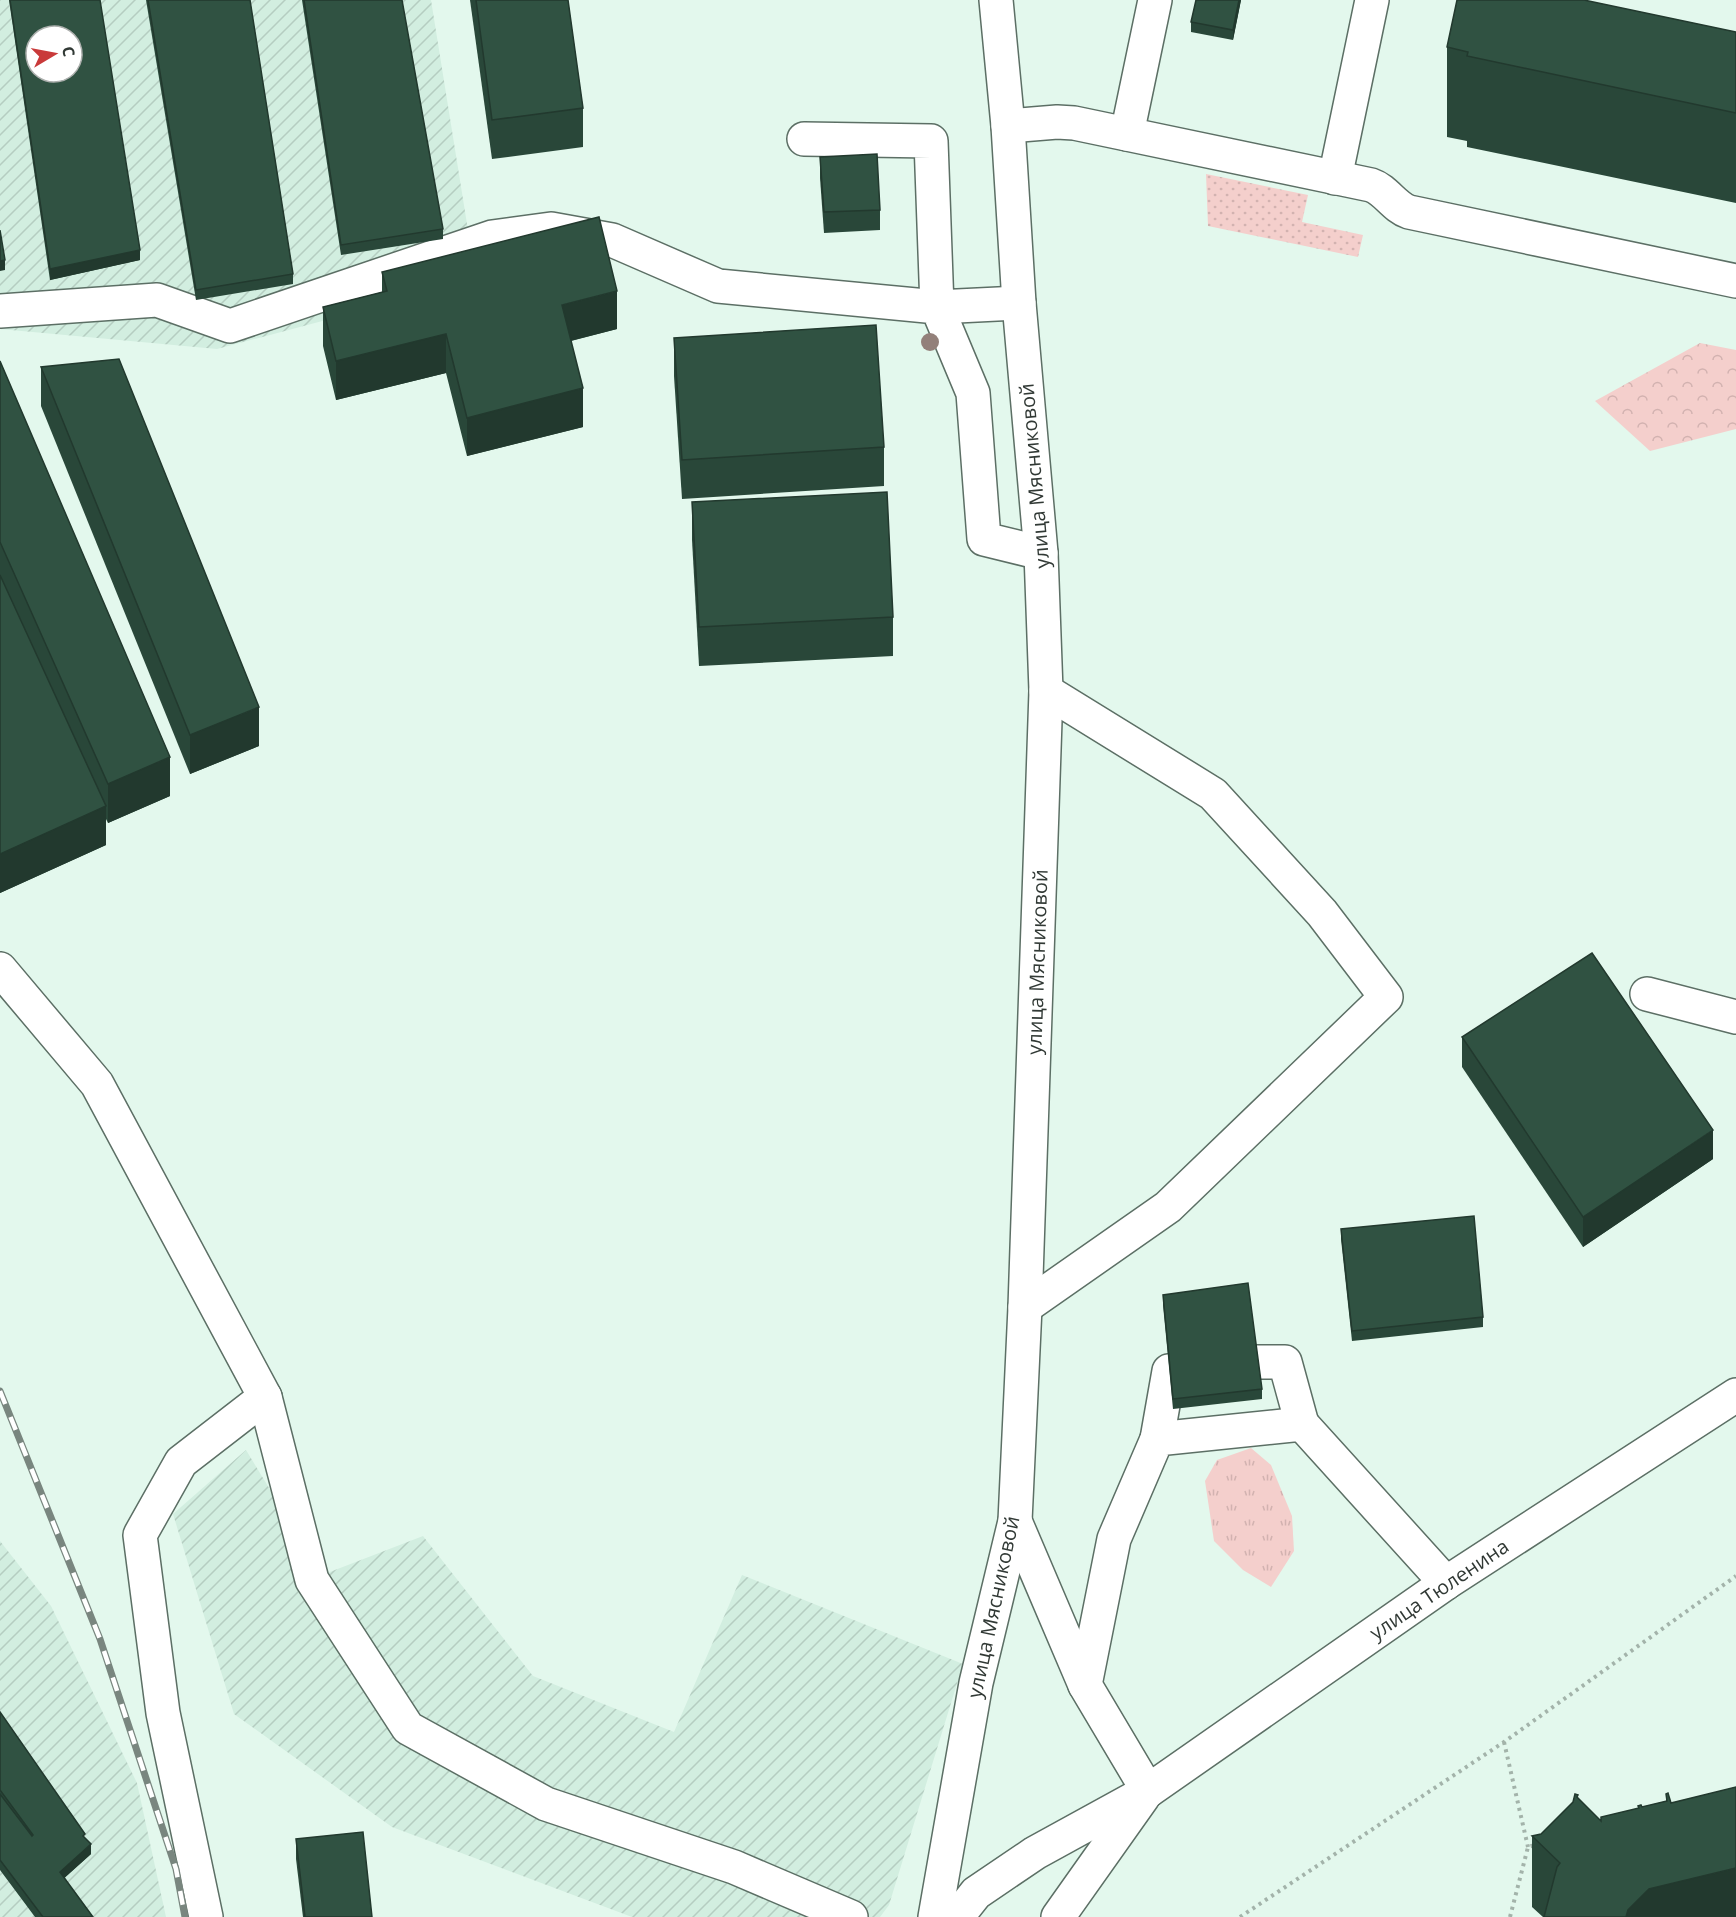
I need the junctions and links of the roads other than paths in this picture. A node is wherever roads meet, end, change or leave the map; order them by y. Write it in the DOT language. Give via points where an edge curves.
graph roads {
  1 [pos="996,0"];
  2 [pos="1155,0"];
  3 [pos="1372,0"];
  4 [pos="1008,126"];
  5 [pos="1127,134"];
  6 [pos="804,139"];
  7 [pos="1335,178"];
  8 [pos="1736,280"];
  9 [pos="1019,303"];
  10 [pos="937,307"];
  11 [pos="0,311"];
  12 [pos="1041,553"];
  13 [pos="1046,691"];
  14 [pos="0,969"];
  15 [pos="1647,994"];
  16 [pos="1736,1017"];
  17 [pos="1025,1307"];
  18 [pos="1736,1395"];
  19 [pos="265,1397"];
  20 [pos="1302,1424"];
  21 [pos="1157,1439"];
  22 [pos="1015,1521"];
  23 [pos="1446,1583"];
  24 [pos="1085,1685"];
  25 [pos="1148,1791"];
  26 [pos="206,1917"];
  27 [pos="851,1917"];
  28 [pos="935,1917"];
  29 [pos="957,1917"];
  30 [pos="1058,1917"];
  1 -- 4 [label="street, улица Мясниковой"];
  2 -- 5 [label="street"];
  3 -- 7 [label="street"];
  4 -- 5 [label="street" via="1065,123"];
  4 -- 9 [label="street, улица Мясниковой"];
  5 -- 7 [label="street"];
  6 -- 10 [label="street" via="931,141"];
  7 -- 8 [label="street" via="1375,187 1409,212"];
  9 -- 10 [label="street"];
  9 -- 12 [label="street, улица Мясниковой"];
  10 -- 11 [label="street" via="718,286 612,240 551,229 492,237 230,326 157,300"];
  10 -- 12 [label="street" via="973,393 984,539"];
  12 -- 13 [label="street, улица Мясниковой"];
  13 -- 17 [label="street, улица Мясниковой"];
  13 -- 17 [label="street" via="1213,794 1322,913 1386,997 1168,1207"];
  14 -- 19 [label="street" via="97,1084"];
  15 -- 16 [label="street"];
  17 -- 22 [label="street, улица Мясниковой"];
  18 -- 23 [label="street, улица Тюленина"];
  19 -- 26 [label="street" via="181,1462 140,1535 163,1713"];
  19 -- 27 [label="street" via="312,1580 408,1728 546,1804 735,1867"];
  20 -- 21 [label="street"];
  20 -- 21 [label="street" via="1285,1362 1191,1368 1169,1371"];
  20 -- 23 [label="street"];
  21 -- 24 [label="street" via="1114,1539"];
  22 -- 24 [label="street"];
  22 -- 28 [label="street, улица Мясниковой" via="975,1683"];
  23 -- 25 [label="street, улица Тюленина"];
  24 -- 25 [label="street"];
  25 -- 29 [label="street" via="1035,1852 976,1893"];
  25 -- 30 [label="street"];
}
